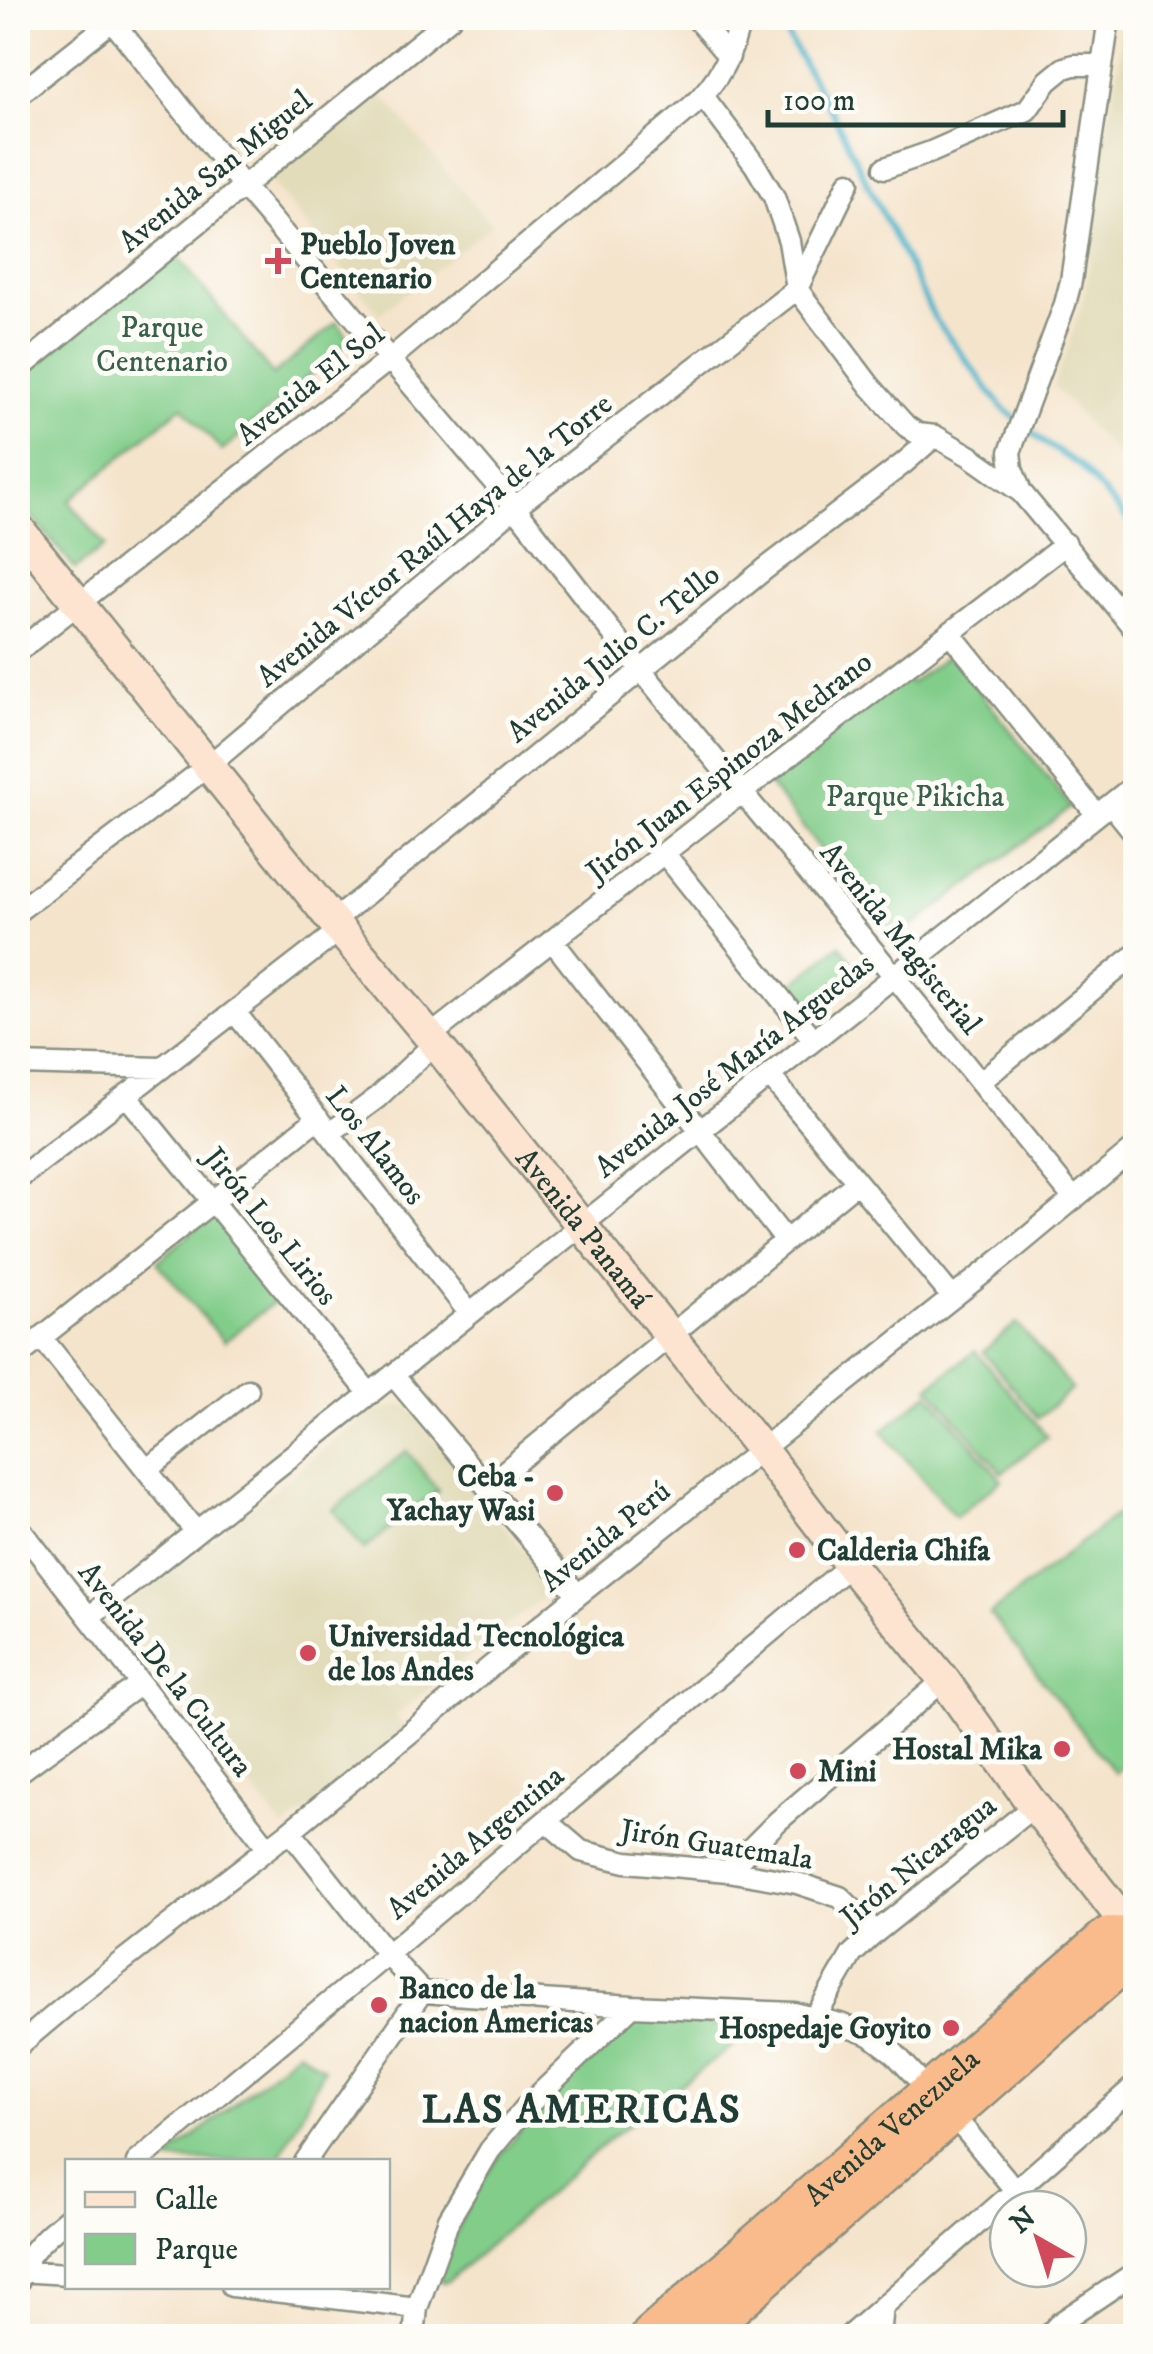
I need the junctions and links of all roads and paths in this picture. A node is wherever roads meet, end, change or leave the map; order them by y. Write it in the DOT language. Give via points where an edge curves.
graph roads {
  1 [pos="450,18"];
  2 [pos="696,18"];
  3 [pos="740,18"];
  4 [pos="1109,18"];
  5 [pos="113,19"];
  6 [pos="729,57"];
  7 [pos="1102,65"];
  8 [pos="18,95"];
  9 [pos="703,96"];
  10 [pos="885,168"];
  11 [pos="849,182"];
  12 [pos="244,186"];
  13 [pos="796,289"];
  14 [pos="389,360"];
  15 [pos="18,370"];
  16 [pos="935,436"];
  17 [pos="1021,492"];
  18 [pos="515,506"];
  19 [pos="18,528"];
  20 [pos="1066,544"];
  21 [pos="79,603"];
  22 [pos="1136,631"];
  23 [pos="950,633"];
  24 [pos="18,651"];
  25 [pos="641,670"];
  26 [pos="208,766"];
  27 [pos="1136,784"];
  28 [pos="742,792"];
  29 [pos="1104,809"];
  30 [pos="1136,835"];
  31 [pos="664,853"];
  32 [pos="18,910"];
  33 [pos="337,926"];
  34 [pos="552,940"];
  35 [pos="1136,954"];
  36 [pos="894,976"];
  37 [pos="235,1012"];
  38 [pos="433,1039"];
  39 [pos="814,1040"];
  40 [pos="18,1064"];
  41 [pos="162,1068"];
  42 [pos="770,1076"];
  43 [pos="980,1082"];
  44 [pos="126,1095"];
  45 [pos="324,1126"];
  46 [pos="701,1130"];
  47 [pos="1136,1147"];
  48 [pos="18,1180"];
  49 [pos="856,1183"];
  50 [pos="1074,1199"];
  51 [pos="212,1202"];
  52 [pos="581,1225"];
  53 [pos="786,1240"];
  54 [pos="952,1297"];
  55 [pos="470,1314"];
  56 [pos="670,1335"];
  57 [pos="41,1337"];
  58 [pos="18,1356"];
  59 [pos="394,1375"];
  60 [pos="248,1390"];
  61 [pos="370,1394"];
  62 [pos="761,1449"];
  63 [pos="147,1470"];
  64 [pos="487,1486"];
  65 [pos="18,1526"];
  66 [pos="196,1532"];
  67 [pos="850,1566"];
  68 [pos="578,1596"];
  69 [pos="88,1617"];
  70 [pos="944,1680"];
  71 [pos="140,1684"];
  72 [pos="18,1773"];
  73 [pos="1034,1806"];
  74 [pos="546,1821"];
  75 [pos="290,1831"];
  76 [pos="268,1848"];
  77 [pos="728,1871"];
  78 [pos="876,1932"];
  79 [pos="1136,1938"];
  80 [pos="388,1955"];
  81 [pos="422,1992"];
  82 [pos="632,2006"];
  83 [pos="814,2018"];
  84 [pos="18,2046"];
  85 [pos="1136,2084"];
  86 [pos="940,2102"];
  87 [pos="141,2159"];
  88 [pos="308,2159"];
  89 [pos="1014,2189"];
  90 [pos="1016,2189"];
  91 [pos="988,2214"];
  92 [pos="65,2221"];
  93 [pos="1136,2272"];
  94 [pos="65,2274"];
  95 [pos="18,2275"];
  96 [pos="270,2289"];
  97 [pos="883,2306"];
  98 [pos="416,2308"];
  99 [pos="414,2336"];
  100 [pos="652,2336"];
  101 [pos="697,2336"];
  102 [pos="849,2336"];
  103 [pos="880,2336"];
  104 [pos="1048,2336"];
  1 -- 12 [label="street, Avenida San Miguel"];
  2 -- 6 [label="street"];
  3 -- 6 [label="street, Avenida El Sol"];
  4 -- 7 [label="street"];
  5 -- 8 [label="street"];
  5 -- 12 [label="street, Avenida Magisterial"];
  6 -- 9 [label="street, Avenida El Sol"];
  7 -- 10 [label="street" via="1064,68 1027,110"];
  7 -- 17 [label="street" via="1065,304 1010,452"];
  9 -- 13 [label="street" via="774,197"];
  9 -- 14 [label="street, Avenida El Sol"];
  11 -- 13 [label="street, Avenida Víctor Raúl Haya de la Torre"];
  12 -- 14 [label="street, Avenida Magisterial"];
  12 -- 15 [label="street, Avenida San Miguel"];
  13 -- 16 [label="street" via="906,426"];
  13 -- 18 [label="street, Avenida Víctor Raúl Haya de la Torre"];
  14 -- 18 [label="street, Avenida Magisterial"];
  14 -- 21 [label="street, Avenida El Sol"];
  16 -- 17 [label="street"];
  16 -- 25 [label="street, Avenida Julio C. Tello"];
  17 -- 20 [label="street"];
  18 -- 25 [label="street, Avenida Magisterial"];
  18 -- 26 [label="street, Avenida Víctor Raúl Haya de la Torre"];
  19 -- 21 [label="street, Avenida Panamá"];
  20 -- 22 [label="street"];
  20 -- 23 [label="street, Jirón Juan Espinoza Medrano"];
  21 -- 24 [label="street, Avenida El Sol"];
  21 -- 26 [label="street, Avenida Panamá"];
  23 -- 28 [label="street, Jirón Juan Espinoza Medrano"];
  23 -- 29 [label="street"];
  25 -- 28 [label="street, Avenida Magisterial"];
  25 -- 33 [label="street, Avenida Julio C. Tello"];
  26 -- 32 [label="street, Avenida Víctor Raúl Haya de la Torre"];
  26 -- 33 [label="street, Avenida Panamá"];
  27 -- 29 [label="street, Avenida José María Arguedas"];
  28 -- 31 [label="street, Jirón Juan Espinoza Medrano"];
  28 -- 36 [label="street, Avenida Magisterial"];
  29 -- 30 [label="street"];
  29 -- 36 [label="street, Avenida José María Arguedas"];
  31 -- 34 [label="street, Jirón Juan Espinoza Medrano"];
  31 -- 39 [label="street"];
  33 -- 37 [label="street, Avenida Julio C. Tello"];
  33 -- 38 [label="street, Avenida Panamá"];
  34 -- 38 [label="street, Jirón Juan Espinoza Medrano"];
  34 -- 46 [label="street"];
  35 -- 43 [label="street"];
  36 -- 39 [label="street, Avenida José María Arguedas"];
  36 -- 43 [label="street, Avenida Magisterial"];
  37 -- 41 [label="street, Avenida Julio C. Tello"];
  37 -- 45 [label="street, Los Alamos"];
  38 -- 45 [label="street, Jirón Juan Espinoza Medrano" via="377,1098"];
  38 -- 52 [label="street, Avenida Panamá"];
  39 -- 42 [label="street, Avenida José María Arguedas"];
  40 -- 41 [label="street"];
  41 -- 44 [label="street, Avenida Julio C. Tello"];
  42 -- 46 [label="street, Avenida José María Arguedas"];
  42 -- 49 [label="street"];
  43 -- 50 [label="street, Avenida Magisterial"];
  44 -- 48 [label="street, Avenida Julio C. Tello"];
  44 -- 51 [label="street, Jirón Los Lirios"];
  45 -- 51 [label="street, Jirón Juan Espinoza Medrano"];
  45 -- 55 [label="street, Los Alamos"];
  46 -- 52 [label="street, Avenida José María Arguedas"];
  46 -- 53 [label="street"];
  47 -- 50 [label="street, Avenida Perú"];
  49 -- 53 [label="street"];
  49 -- 54 [label="street"];
  50 -- 54 [label="street, Avenida Perú"];
  51 -- 57 [label="street, Jirón Juan Espinoza Medrano"];
  51 -- 61 [label="street, Jirón Los Lirios"];
  52 -- 55 [label="street, Avenida José María Arguedas"];
  52 -- 56 [label="street, Avenida Panamá"];
  53 -- 56 [label="street"];
  54 -- 62 [label="street, Avenida Perú"];
  55 -- 59 [label="street, Avenida José María Arguedas"];
  56 -- 62 [label="street, Avenida Panamá"];
  56 -- 64 [label="street"];
  57 -- 58 [label="street, Jirón Juan Espinoza Medrano"];
  57 -- 63 [label="street"];
  59 -- 61 [label="street, Avenida José María Arguedas"];
  59 -- 64 [label="street"];
  60 -- 63 [label="street"];
  61 -- 66 [label="street, Avenida José María Arguedas"];
  62 -- 67 [label="street, Avenida Panamá"];
  62 -- 68 [label="street, Avenida Perú"];
  63 -- 66 [label="street"];
  64 -- 68 [label="street"];
  65 -- 69 [label="street, Avenida De la Cultura"];
  66 -- 69 [label="street, Avenida José María Arguedas"];
  67 -- 70 [label="street, Avenida Panamá"];
  67 -- 74 [label="street, Avenida Argentina"];
  68 -- 75 [label="street, Avenida Perú"];
  69 -- 71 [label="street, Avenida De la Cultura"];
  70 -- 73 [label="street, Avenida Panamá"];
  70 -- 77 [label="street"];
  71 -- 72 [label="street"];
  71 -- 76 [label="street, Avenida De la Cultura"];
  73 -- 78 [label="street, Jirón Nicaragua"];
  73 -- 79 [label="street, Avenida Panamá"];
  74 -- 77 [label="street, Jirón Guatemala" via="582,1851"];
  74 -- 80 [label="street, Avenida Argentina"];
  75 -- 76 [label="street, Avenida Perú"];
  75 -- 80 [label="street"];
  76 -- 84 [label="street, Avenida Perú"];
  77 -- 78 [label="street, Jirón Guatemala" via="840,1898"];
  78 -- 83 [label="street, Jirón Nicaragua" via="852,1954"];
  79 -- 86 [label="highway, Avenida Venezuela" via="1127,1958"];
  80 -- 81 [label="street"];
  80 -- 87 [label="street, Avenida Argentina"];
  81 -- 82 [label="street"];
  81 -- 88 [label="street"];
  82 -- 83 [label="street"];
  82 -- 98 [label="street" via="490,2150 449,2220"];
  83 -- 86 [label="street" via="870,2035"];
  85 -- 90 [label="street"];
  86 -- 89 [label="street"];
  86 -- 100 [label="highway, Avenida Venezuela"];
  86 -- 101 [label="highway, Avenida Venezuela"];
  91 -- 97 [label="street"];
  92 -- 95 [label="street"];
  93 -- 104 [label="street"];
  94 -- 95 [label="street"];
  96 -- 98 [label="street"];
  97 -- 102 [label="street"];
  97 -- 103 [label="street"];
  98 -- 99 [label="street"];
}
